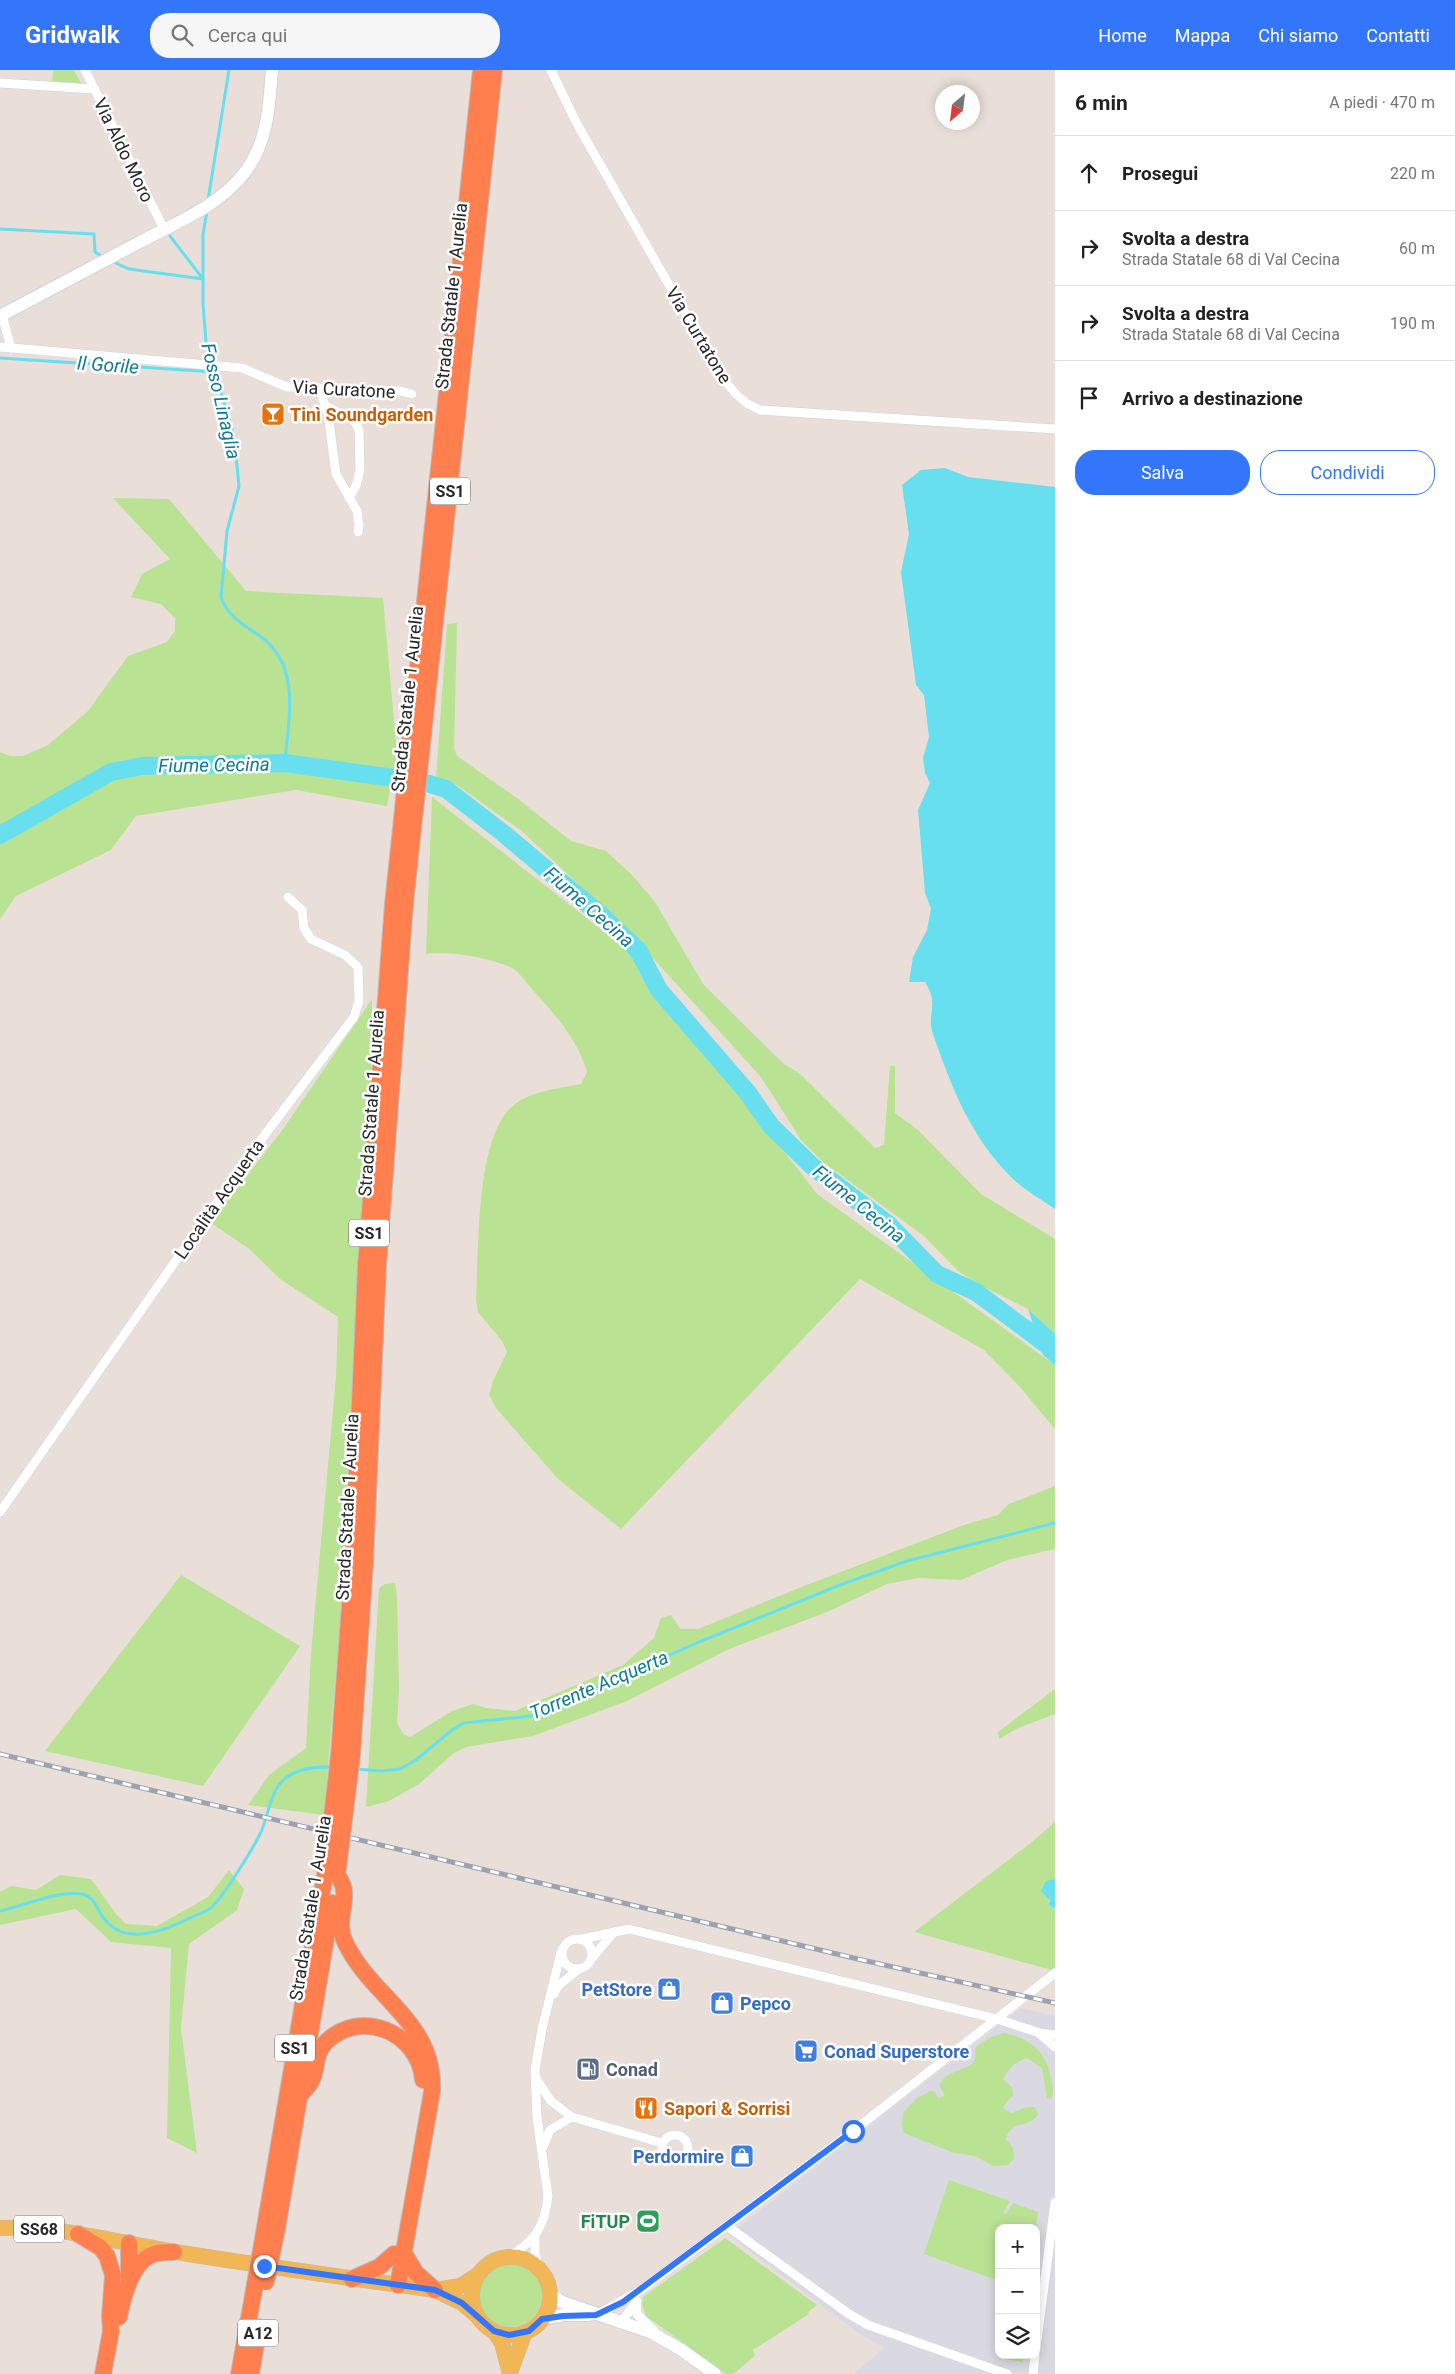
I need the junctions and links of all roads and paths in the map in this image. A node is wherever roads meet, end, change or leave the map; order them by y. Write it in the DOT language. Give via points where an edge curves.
graph roads {
  1 [pos="85,70"];
  2 [pos="272,70"];
  3 [pos="472,70"];
  4 [pos="482,70"];
  5 [pos="494,70"];
  6 [pos="551,70"];
  7 [pos="0,83"];
  8 [pos="94,89"];
  9 [pos="477,120"];
  10 [pos="164,229"];
  11 [pos="1,316"];
  12 [pos="0,347"];
  13 [pos="11,348"];
  14 [pos="319,388"];
  15 [pos="412,394"];
  16 [pos="326,406"];
  17 [pos="1055,429"];
  18 [pos="349,498"];
  19 [pos="358,532"];
  20 [pos="419,709"];
  21 [pos="288,897"];
  22 [pos="0,1512"];
  23 [pos="334,1871"];
  24 [pos="614,1932"];
  25 [pos="582,1939"];
  26 [pos="561,1952"];
  27 [pos="591,1959"];
  28 [pos="579,1969"];
  29 [pos="1055,1973"];
  30 [pos="549,2003"];
  31 [pos="997,2019"];
  32 [pos="1040,2034"];
  33 [pos="1055,2035"];
  34 [pos="1055,2047"];
  35 [pos="535,2078"];
  36 [pos="301,2094"];
  37 [pos="572,2117"];
  38 [pos="662,2143"];
  39 [pos="542,2153"];
  40 [pos="1055,2200"];
  41 [pos="727,2226"];
  42 [pos="0,2228"];
  43 [pos="271,2228"];
  44 [pos="78,2234"];
  45 [pos="535,2237"];
  46 [pos="129,2243"];
  47 [pos="174,2252"];
  48 [pos="399,2254"];
  49 [pos="510,2256"];
  50 [pos="539,2268"];
  51 [pos="113,2275"];
  52 [pos="476,2276"];
  53 [pos="352,2279"];
  54 [pos="129,2282"];
  55 [pos="394,2285"];
  56 [pos="435,2290"];
  57 [pos="641,2290"];
  58 [pos="259,2291"];
  59 [pos="550,2293"];
  60 [pos="623,2302"];
  61 [pos="636,2303"];
  62 [pos="476,2315"];
  63 [pos="596,2315"];
  64 [pos="1040,2317"];
  65 [pos="542,2319"];
  66 [pos="622,2321"];
  67 [pos="111,2331"];
  68 [pos="494,2331"];
  69 [pos="525,2332"];
  70 [pos="661,2337"];
  71 [pos="1035,2359"];
  72 [pos="510,2373"];
  73 [pos="103,2374"];
  74 [pos="239,2374"];
  75 [pos="251,2374"];
  76 [pos="715,2374"];
  77 [pos="1007,2374"];
  78 [pos="1033,2374"];
  1 -- 8 [label="street, Via Aldo Moro"];
  2 -- 10 [label="main road" via="269,112 260,144 246,171 220,197"];
  3 -- 9 [label="highway" via="470,110"];
  4 -- 9 [label="highway, Strada Statale 1 Aurelia / SS1"];
  5 -- 20 [label="highway, Strada Statale 1 Aurelia / SS1" via="454,464"];
  6 -- 17 [label="street, Via Curtatone" via="576,122 721,376 746,403 760,410"];
  7 -- 8 [label="street"];
  8 -- 10 [label="street, Via Aldo Moro"];
  9 -- 20 [label="highway, Strada Statale 1 Aurelia / SS1"];
  10 -- 11 [label="main road"];
  11 -- 13 [label="street"];
  12 -- 13 [label="street, Via Curatone"];
  13 -- 14 [label="street, Via Curatone" via="247,369 287,387"];
  14 -- 15 [label="street, Via Curatone" via="400,390"];
  14 -- 16 [label="street"];
  16 -- 18 [label="street" via="336,474"];
  16 -- 18 [label="street" via="354,420 359,430 360,470"];
  18 -- 19 [label="street" via="359,519"];
  20 -- 23 [label="highway, Strada Statale 1 Aurelia / SS1, bridge" via="399,904 357,1600"];
  21 -- 22 [label="street, Località Acquerta" via="302,910 304,928 311,939 346,955 358,967 359,1001 354,1017 251,1153"];
  23 -- 36 [label="highway, Strada Statale 1 Aurelia / SS1"];
  23 -- 43 [label="highway, Strada Statale 1 Aurelia / SS1"];
  23 -- 48 [label="highway" via="344,1890 340,1919 345,1943 420,2038 432,2067 432,2092"];
  24 -- 25 [label="street"];
  24 -- 27 [label="street"];
  24 -- 31 [label="street" via="629,1929"];
  25 -- 26 [label="street" via="567,1941"];
  25 -- 27 [label="street" via="591,1948"];
  26 -- 28 [label="street" via="564,1963"];
  26 -- 30 [label="street"];
  27 -- 28 [label="street"];
  28 -- 30 [label="street" via="558,1986"];
  29 -- 31 [label="street"];
  30 -- 35 [label="street"];
  31 -- 32 [label="street"];
  31 -- 41 [label="street"];
  32 -- 33 [label="street"];
  32 -- 34 [label="street"];
  35 -- 37 [label="street" via="550,2101"];
  35 -- 39 [label="street"];
  36 -- 43 [label="highway, Strada Statale 1 Aurelia / SS1"];
  36 -- 48 [label="highway, SS1" via="311,2082 320,2050 330,2038 342,2031 358,2026 378,2027 400,2037 414,2052 422,2070 424,2091"];
  37 -- 38 [label="street"];
  37 -- 39 [label="street" via="550,2130"];
  39 -- 45 [label="street" via="547,2208"];
  40 -- 64 [label="street"];
  41 -- 57 [label="street"];
  41 -- 77 [label="street" via="868,2325"];
  42 -- 44 [label="main road, SS68"];
  43 -- 58 [label="highway, Strada Statale 1 Aurelia / SS1, bridge"];
  44 -- 46 [label="main road, SS68"];
  44 -- 51 [label="highway" via="101,2248"];
  45 -- 49 [label="street" via="526,2247"];
  45 -- 50 [label="street" via="534,2254"];
  46 -- 47 [label="main road, SS68"];
  46 -- 51 [label="highway" via="118,2259"];
  46 -- 54 [label="highway"];
  47 -- 53 [label="main road, SS68"];
  47 -- 54 [label="highway" via="148,2257"];
  48 -- 53 [label="highway"];
  48 -- 55 [label="highway"];
  48 -- 56 [label="highway"];
  49 -- 50 [label="main road" via="526,2259"];
  49 -- 52 [label="main road, SS68" via="494,2260"];
  50 -- 59 [label="main road" via="548,2282"];
  51 -- 67 [label="highway"];
  52 -- 56 [label="main road, SS68" via="460,2286"];
  52 -- 62 [label="main road" via="472,2292"];
  53 -- 55 [label="main road, SS68"];
  54 -- 67 [label="highway" via="119,2317"];
  55 -- 56 [label="main road, SS68"];
  56 -- 62 [label="main road, SS68" via="462,2303"];
  57 -- 60 [label="street"];
  57 -- 61 [label="street"];
  58 -- 74 [label="highway, Strada Statale 1 Aurelia / SS1"];
  58 -- 75 [label="highway, Strada Statale 1 Aurelia / A12"];
  59 -- 63 [label="main road" via="562,2302"];
  59 -- 65 [label="main road" via="549,2306"];
  60 -- 63 [label="street"];
  60 -- 66 [label="street"];
  61 -- 66 [label="street"];
  61 -- 70 [label="street" via="637,2314"];
  62 -- 68 [label="main road, SS68"];
  63 -- 65 [label="main road"];
  63 -- 66 [label="main road"];
  65 -- 69 [label="main road"];
  66 -- 70 [label="main road"];
  67 -- 73 [label="highway"];
  68 -- 69 [label="main road" via="509,2335"];
  68 -- 72 [label="main road" via="502,2343"];
  69 -- 72 [label="main road"];
  70 -- 76 [label="main road"];
  71 -- 78 [label="street"];
}
